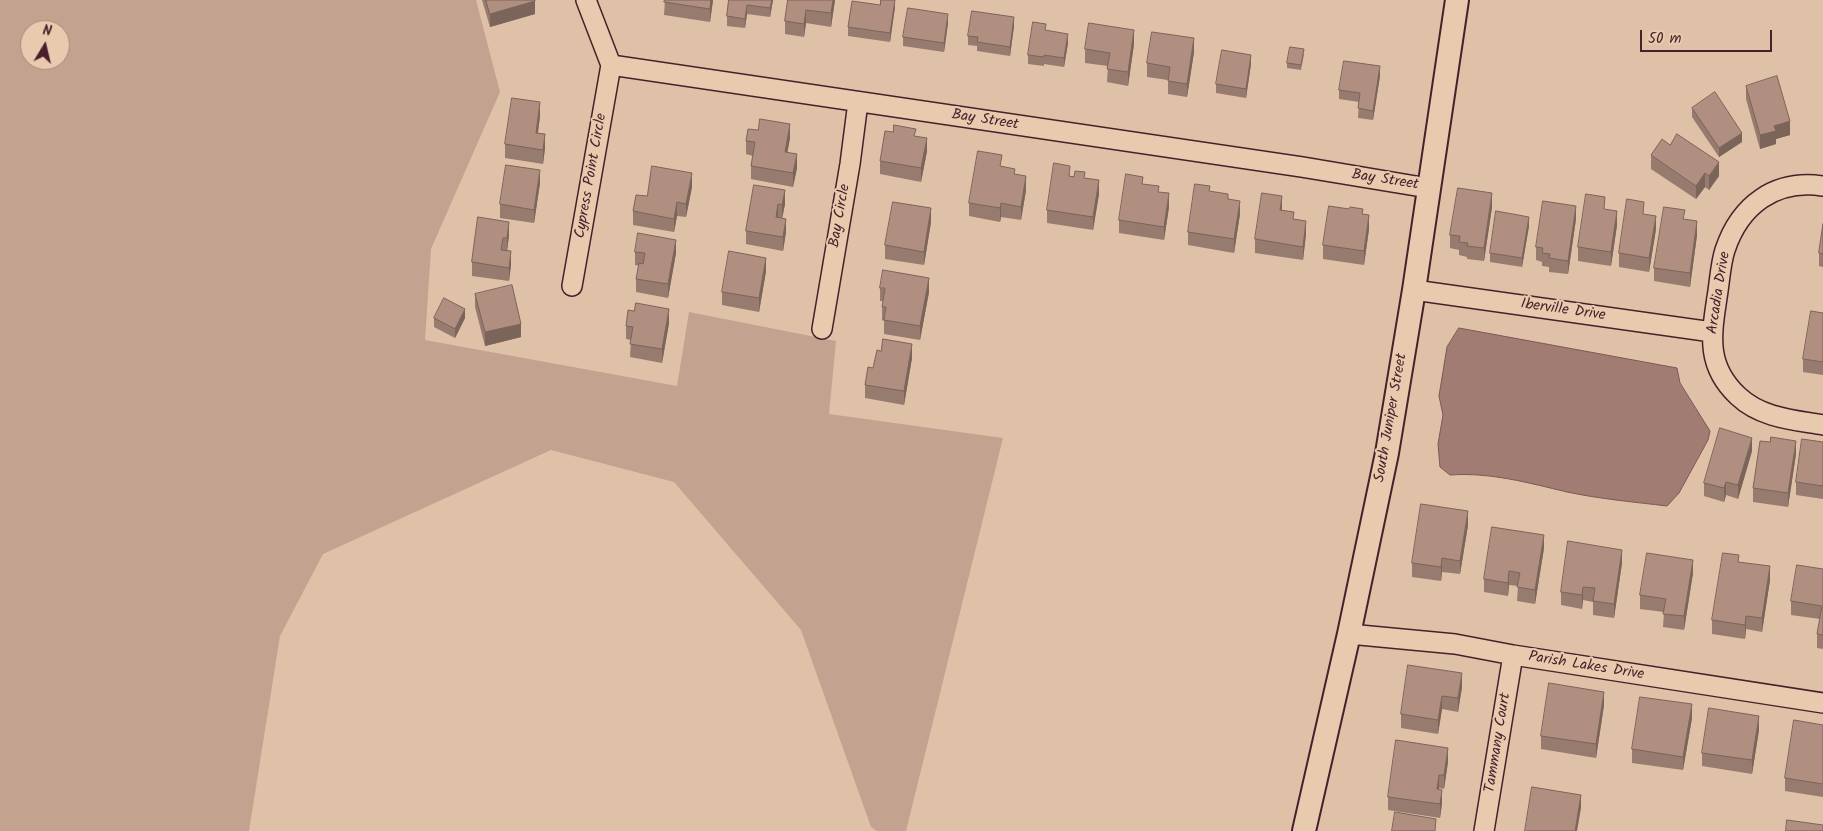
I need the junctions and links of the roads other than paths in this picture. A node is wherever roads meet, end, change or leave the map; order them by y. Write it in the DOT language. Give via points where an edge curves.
graph roads {
  1 [pos="586,0"];
  2 [pos="1457,0"];
  3 [pos="611,65"];
  4 [pos="858,102"];
  5 [pos="1823,186"];
  6 [pos="1428,188"];
  7 [pos="572,286"];
  8 [pos="1414,290"];
  9 [pos="822,329"];
  10 [pos="1712,332"];
  11 [pos="1823,425"];
  12 [pos="1349,634"];
  13 [pos="1513,655"];
  14 [pos="1823,703"];
  15 [pos="1304,831"];
  16 [pos="1484,831"];
  1 -- 3 [label="street"];
  2 -- 6 [label="street, South Juniper Street"];
  3 -- 4 [label="street, Bay Street"];
  3 -- 7 [label="street, Cypress Point Circle"];
  4 -- 6 [label="street, Bay Street"];
  4 -- 9 [label="street, Bay Circle"];
  5 -- 10 [label="street, Arcadia Drive" via="1814,184 1778,189 1759,198 1743,214 1724,252"];
  6 -- 8 [label="street, South Juniper Street"];
  8 -- 10 [label="street, Iberville Drive"];
  8 -- 12 [label="street, South Juniper Street" via="1387,452"];
  10 -- 11 [label="street, Arcadia Drive" via="1713,355 1722,376 1738,396 1762,412"];
  12 -- 13 [label="street, Parish Lakes Drive" via="1456,644"];
  12 -- 15 [label="street, South Juniper Street"];
  13 -- 14 [label="street, Parish Lakes Drive"];
  13 -- 16 [label="street, Tammany Court"];
}
